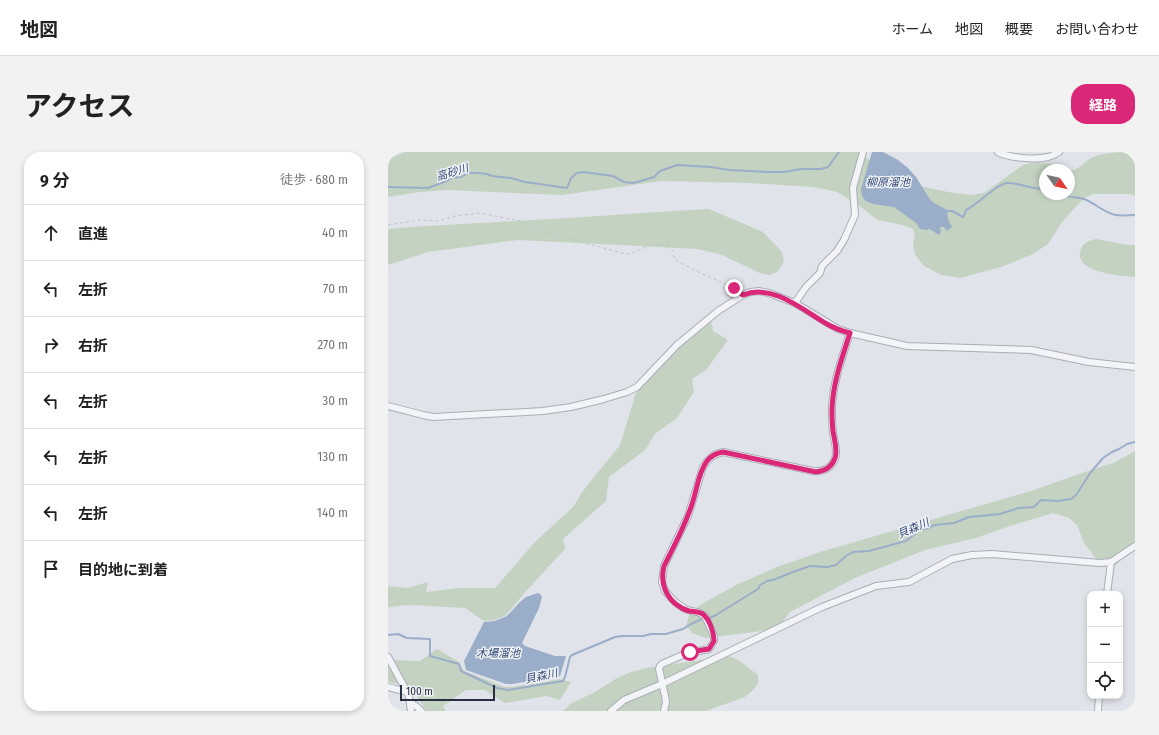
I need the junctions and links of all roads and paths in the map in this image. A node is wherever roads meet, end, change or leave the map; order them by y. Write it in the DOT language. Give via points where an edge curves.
graph roads {
  1 [pos="863,152"];
  2 [pos="998,152"];
  3 [pos="1060,152"];
  4 [pos="388,225"];
  5 [pos="743,295"];
  6 [pos="795,303"];
  7 [pos="850,333"];
  8 [pos="1135,367"];
  9 [pos="388,406"];
  10 [pos="1135,546"];
  11 [pos="1111,562"];
  12 [pos="1107,591"];
  13 [pos="388,657"];
  14 [pos="662,684"];
  15 [pos="388,687"];
  16 [pos="407,692"];
  17 [pos="1099,699"];
  18 [pos="411,703"];
  19 [pos="411,711"];
  20 [pos="421,711"];
  21 [pos="611,711"];
  22 [pos="664,711"];
  23 [pos="1098,711"];
  1 -- 6 [label="street" via="853,188 855,215 844,240"];
  2 -- 3 [label="street" via="1009,157 1039,158"];
  4 -- 5 [label="path" via="419,220 438,221 480,213 520,221 547,233 626,254 635,253 645,247 661,245 672,250 674,259 734,288"];
  5 -- 6 [label="street" via="764,292"];
  5 -- 9 [label="street" via="718,311 677,345 637,387 628,392 571,407 543,411 433,416"];
  6 -- 7 [label="street" via="826,323"];
  7 -- 8 [label="street" via="907,346 1031,350 1089,362"];
  7 -- 14 [label="street" via="833,392 832,419 836,455 829,467 823,471 813,471 723,452 712,456 703,467 688,516 664,566 662,582 674,602 705,616 714,641 709,649 685,654 660,665"];
  10 -- 11 [label="street"];
  11 -- 12 [label="street"];
  11 -- 14 [label="street" via="992,554 952,559 909,582 876,586 822,607"];
  13 -- 16 [label="street"];
  14 -- 21 [label="street" via="624,700"];
  14 -- 22 [label="street" via="666,702"];
  15 -- 16 [label="street"];
  16 -- 18 [label="street"];
  17 -- 23 [label="street"];
  18 -- 19 [label="street"];
  18 -- 20 [label="street"];
}
